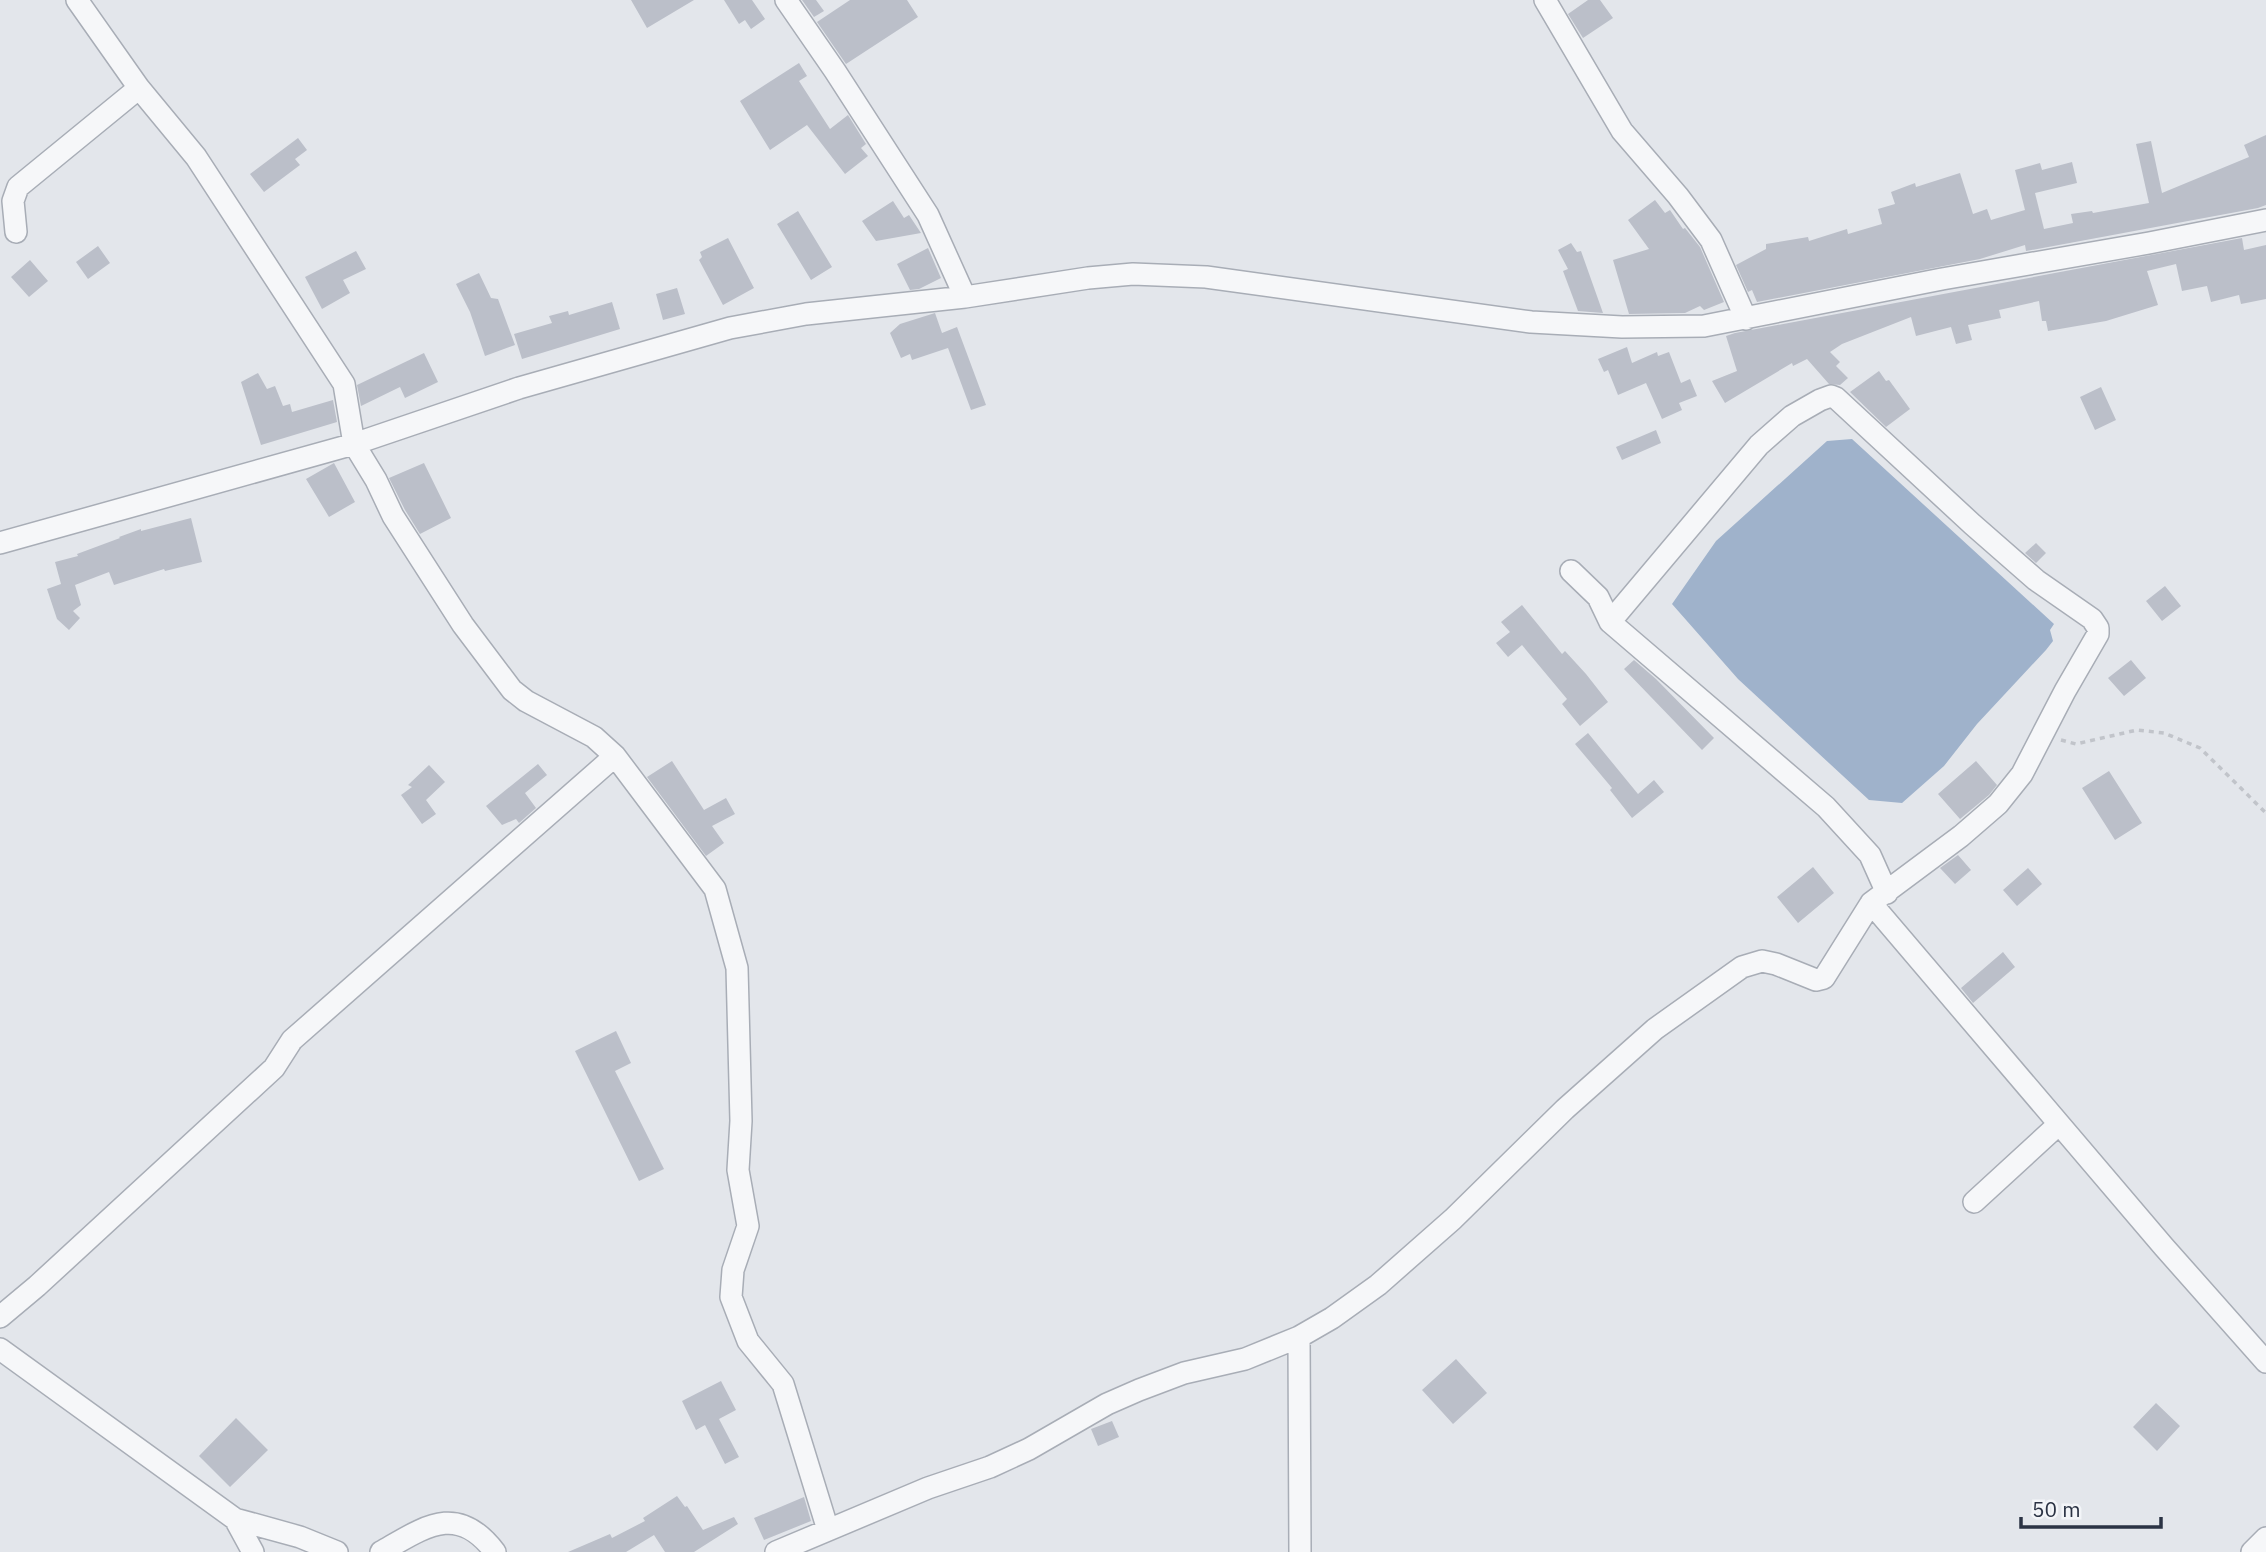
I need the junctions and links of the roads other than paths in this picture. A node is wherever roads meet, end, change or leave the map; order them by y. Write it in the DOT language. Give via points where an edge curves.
graph roads {
  1 [pos="77,0"];
  2 [pos="786,0"];
  3 [pos="1545,0"];
  4 [pos="139,88"];
  5 [pos="2266,220"];
  6 [pos="16,232"];
  7 [pos="965,297"];
  8 [pos="1746,319"];
  9 [pos="354,444"];
  10 [pos="0,543"];
  11 [pos="1571,571"];
  12 [pos="1610,622"];
  13 [pos="615,756"];
  14 [pos="1879,898"];
  15 [pos="2059,1124"];
  16 [pos="1974,1202"];
  17 [pos="0,1317"];
  18 [pos="1299,1337"];
  19 [pos="0,1349"];
  20 [pos="2266,1362"];
  21 [pos="235,1520"];
  22 [pos="828,1530"];
  23 [pos="2266,1538"];
  24 [pos="253,1552"];
  25 [pos="337,1552"];
  26 [pos="381,1552"];
  27 [pos="495,1552"];
  28 [pos="776,1552"];
  29 [pos="1300,1552"];
  30 [pos="2252,1552"];
  1 -- 4 [label="street"];
  2 -- 7 [label="street" via="928,215"];
  3 -- 8 [label="street" via="1622,131 1711,240"];
  4 -- 6 [label="street" via="18,187 13,201"];
  4 -- 9 [label="street" via="196,157 344,384"];
  5 -- 8 [label="street"];
  7 -- 8 [label="street" via="1088,278 1155,274 1219,278 1531,322 1669,328"];
  7 -- 9 [label="street" via="806,314 730,328 519,388"];
  9 -- 10 [label="street"];
  9 -- 13 [label="street" via="435,582 512,690 594,737"];
  11 -- 12 [label="street" via="1598,597"];
  12 -- 14 [label="street" via="1826,807 1870,855"];
  12 -- 14 [label="street" via="1759,445 1792,416 1832,396 2036,580 2095,622 2098,634 2022,774 1998,804"];
  13 -- 17 [label="street" via="292,1040 274,1068"];
  13 -- 22 [label="street" via="702,869 723,912 737,968 738,1170 748,1226 733,1270 731,1297 748,1341 783,1384"];
  14 -- 15 [label="street"];
  14 -- 18 [label="street" via="1824,978 1816,980 1762,961 1742,967 1655,1029 1378,1285"];
  15 -- 16 [label="street"];
  15 -- 20 [label="street"];
  18 -- 22 [label="street" via="1245,1359 1184,1373 1139,1390 990,1467"];
  18 -- 29 [label="street"];
  19 -- 21 [label="street"];
  21 -- 24 [label="street"];
  21 -- 25 [label="street"];
  22 -- 28 [label="street"];
  23 -- 30 [label="street"];
  26 -- 27 [label="street" via="433,1525 453,1523 467,1525"];
}
